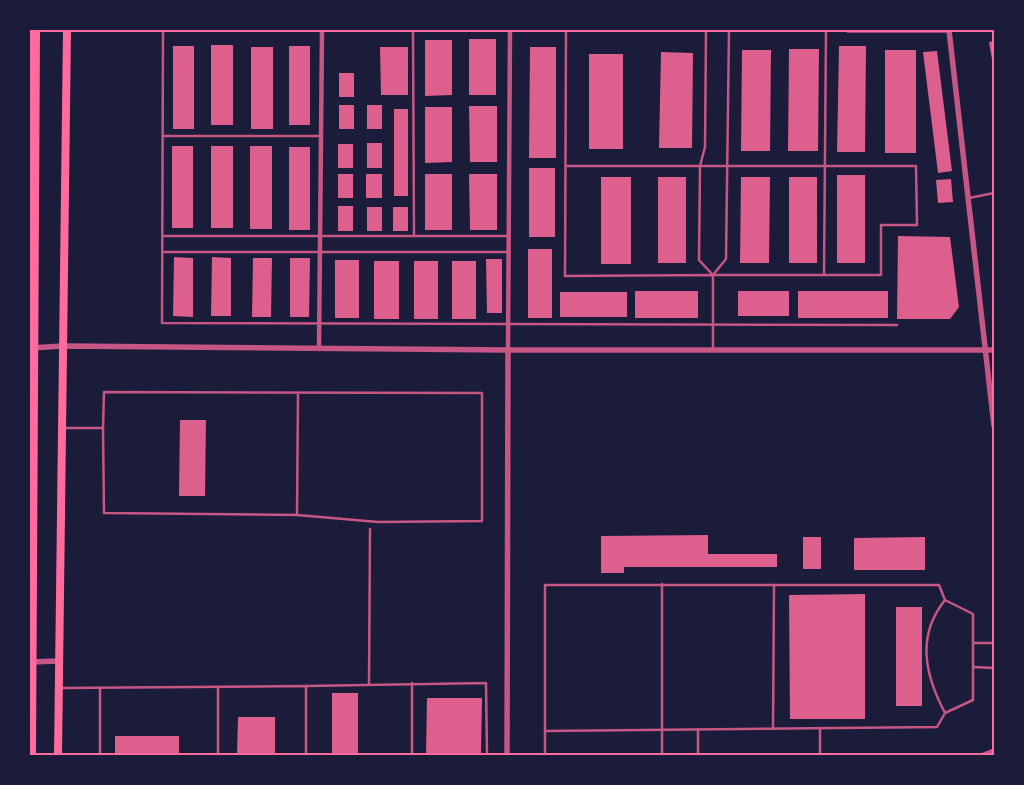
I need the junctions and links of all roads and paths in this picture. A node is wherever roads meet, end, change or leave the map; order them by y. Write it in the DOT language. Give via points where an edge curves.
graph roads {
  1 [pos="36,30"];
  2 [pos="67,30"];
  3 [pos="163,30"];
  4 [pos="322,30"];
  5 [pos="413,30"];
  6 [pos="510,30"];
  7 [pos="566,30"];
  8 [pos="706,30"];
  9 [pos="729,30"];
  10 [pos="826,30"];
  11 [pos="848,30"];
  12 [pos="949,30"];
  13 [pos="994,102"];
  14 [pos="163,136"];
  15 [pos="321,136"];
  16 [pos="566,166"];
  17 [pos="700,166"];
  18 [pos="728,166"];
  19 [pos="824,166"];
  20 [pos="994,193"];
  21 [pos="969,198"];
  22 [pos="162,236"];
  23 [pos="320,236"];
  24 [pos="414,236"];
  25 [pos="509,236"];
  26 [pos="162,252"];
  27 [pos="320,252"];
  28 [pos="509,252"];
  29 [pos="824,275"];
  30 [pos="713,276"];
  31 [pos="319,323"];
  32 [pos="508,323"];
  33 [pos="713,324"];
  34 [pos="897,325"];
  35 [pos="63,346"];
  36 [pos="32,348"];
  37 [pos="319,349"];
  38 [pos="713,349"];
  39 [pos="508,350"];
  40 [pos="986,350"];
  41 [pos="994,350"];
  42 [pos="298,393"];
  43 [pos="994,426"];
  44 [pos="62,428"];
  45 [pos="103,428"];
  46 [pos="297,515"];
  47 [pos="370,529"];
  48 [pos="662,584"];
  49 [pos="774,585"];
  50 [pos="945,600"];
  51 [pos="973,643"];
  52 [pos="994,643"];
  53 [pos="31,662"];
  54 [pos="60,662"];
  55 [pos="973,667"];
  56 [pos="994,668"];
  57 [pos="412,683"];
  58 [pos="369,684"];
  59 [pos="306,686"];
  60 [pos="218,687"];
  61 [pos="59,688"];
  62 [pos="100,688"];
  63 [pos="945,713"];
  64 [pos="820,728"];
  65 [pos="698,729"];
  66 [pos="773,729"];
  67 [pos="662,730"];
  68 [pos="545,731"];
  69 [pos="994,751"];
  70 [pos="32,755"];
  71 [pos="58,755"];
  72 [pos="100,755"];
  73 [pos="218,755"];
  74 [pos="306,755"];
  75 [pos="412,755"];
  76 [pos="487,755"];
  77 [pos="506,755"];
  78 [pos="544,755"];
  79 [pos="662,755"];
  80 [pos="698,755"];
  81 [pos="820,755"];
  82 [pos="984,755"];
  1 -- 36 [label="highway"];
  2 -- 35 [label="highway"];
  3 -- 14 [label="lane"];
  4 -- 15 [label="street"];
  5 -- 24 [label="lane"];
  6 -- 25 [label="street"];
  7 -- 16 [label="lane"];
  8 -- 17 [label="lane" via="705,147"];
  9 -- 18 [label="lane"];
  10 -- 19 [label="lane"];
  11 -- 12 [label="street"];
  12 -- 21 [label="street"];
  13 -- 20 [label="lane"];
  14 -- 15 [label="lane"];
  14 -- 22 [label="lane"];
  15 -- 23 [label="street"];
  16 -- 17 [label="lane"];
  16 -- 30 [label="lane" via="566,276"];
  17 -- 18 [label="lane"];
  17 -- 30 [label="lane" via="700,260"];
  18 -- 19 [label="lane"];
  18 -- 30 [label="lane" via="726,259"];
  19 -- 29 [label="lane"];
  19 -- 29 [label="lane" via="916,166 917,225 881,225 881,275"];
  20 -- 21 [label="lane"];
  21 -- 40 [label="street"];
  22 -- 23 [label="lane"];
  22 -- 26 [label="lane"];
  23 -- 24 [label="lane"];
  23 -- 27 [label="street"];
  24 -- 25 [label="lane"];
  25 -- 28 [label="street"];
  26 -- 27 [label="lane"];
  26 -- 31 [label="lane" via="162,323"];
  27 -- 28 [label="lane"];
  27 -- 31 [label="street"];
  28 -- 32 [label="street"];
  29 -- 30 [label="lane"];
  30 -- 33 [label="lane"];
  31 -- 32 [label="lane"];
  31 -- 37 [label="street"];
  32 -- 33 [label="lane"];
  32 -- 39 [label="street"];
  33 -- 34 [label="lane"];
  33 -- 38 [label="lane"];
  35 -- 36 [label="street"];
  35 -- 37 [label="street"];
  35 -- 44 [label="highway"];
  36 -- 53 [label="highway"];
  37 -- 39 [label="street"];
  38 -- 39 [label="street"];
  38 -- 40 [label="street"];
  39 -- 77 [label="street"];
  40 -- 41 [label="street"];
  40 -- 43 [label="street"];
  42 -- 45 [label="lane" via="104,392"];
  42 -- 46 [label="lane"];
  42 -- 46 [label="lane" via="482,393 482,521 378,522"];
  44 -- 45 [label="lane"];
  44 -- 54 [label="highway"];
  45 -- 46 [label="lane" via="104,513"];
  47 -- 58 [label="lane"];
  48 -- 49 [label="lane"];
  48 -- 67 [label="lane"];
  48 -- 68 [label="lane" via="545,585"];
  49 -- 50 [label="lane" via="939,585"];
  49 -- 66 [label="lane"];
  50 -- 51 [label="lane" via="973,614"];
  50 -- 63 [label="lane" via="936,611 930,628 926,662"];
  51 -- 52 [label="lane"];
  51 -- 55 [label="lane"];
  53 -- 54 [label="street"];
  53 -- 70 [label="highway"];
  54 -- 61 [label="highway"];
  55 -- 56 [label="lane"];
  55 -- 63 [label="lane" via="973,700"];
  57 -- 58 [label="lane"];
  57 -- 75 [label="lane"];
  57 -- 76 [label="lane" via="486,683"];
  58 -- 59 [label="lane"];
  59 -- 60 [label="lane"];
  59 -- 74 [label="lane"];
  60 -- 62 [label="lane"];
  60 -- 73 [label="lane"];
  61 -- 62 [label="lane"];
  61 -- 71 [label="highway"];
  62 -- 72 [label="lane"];
  63 -- 64 [label="lane" via="937,727"];
  64 -- 66 [label="lane"];
  64 -- 81 [label="lane"];
  65 -- 66 [label="lane"];
  65 -- 67 [label="lane"];
  65 -- 80 [label="lane"];
  67 -- 68 [label="lane"];
  67 -- 79 [label="lane"];
  68 -- 78 [label="lane"];
  69 -- 82 [label="street"];
}
